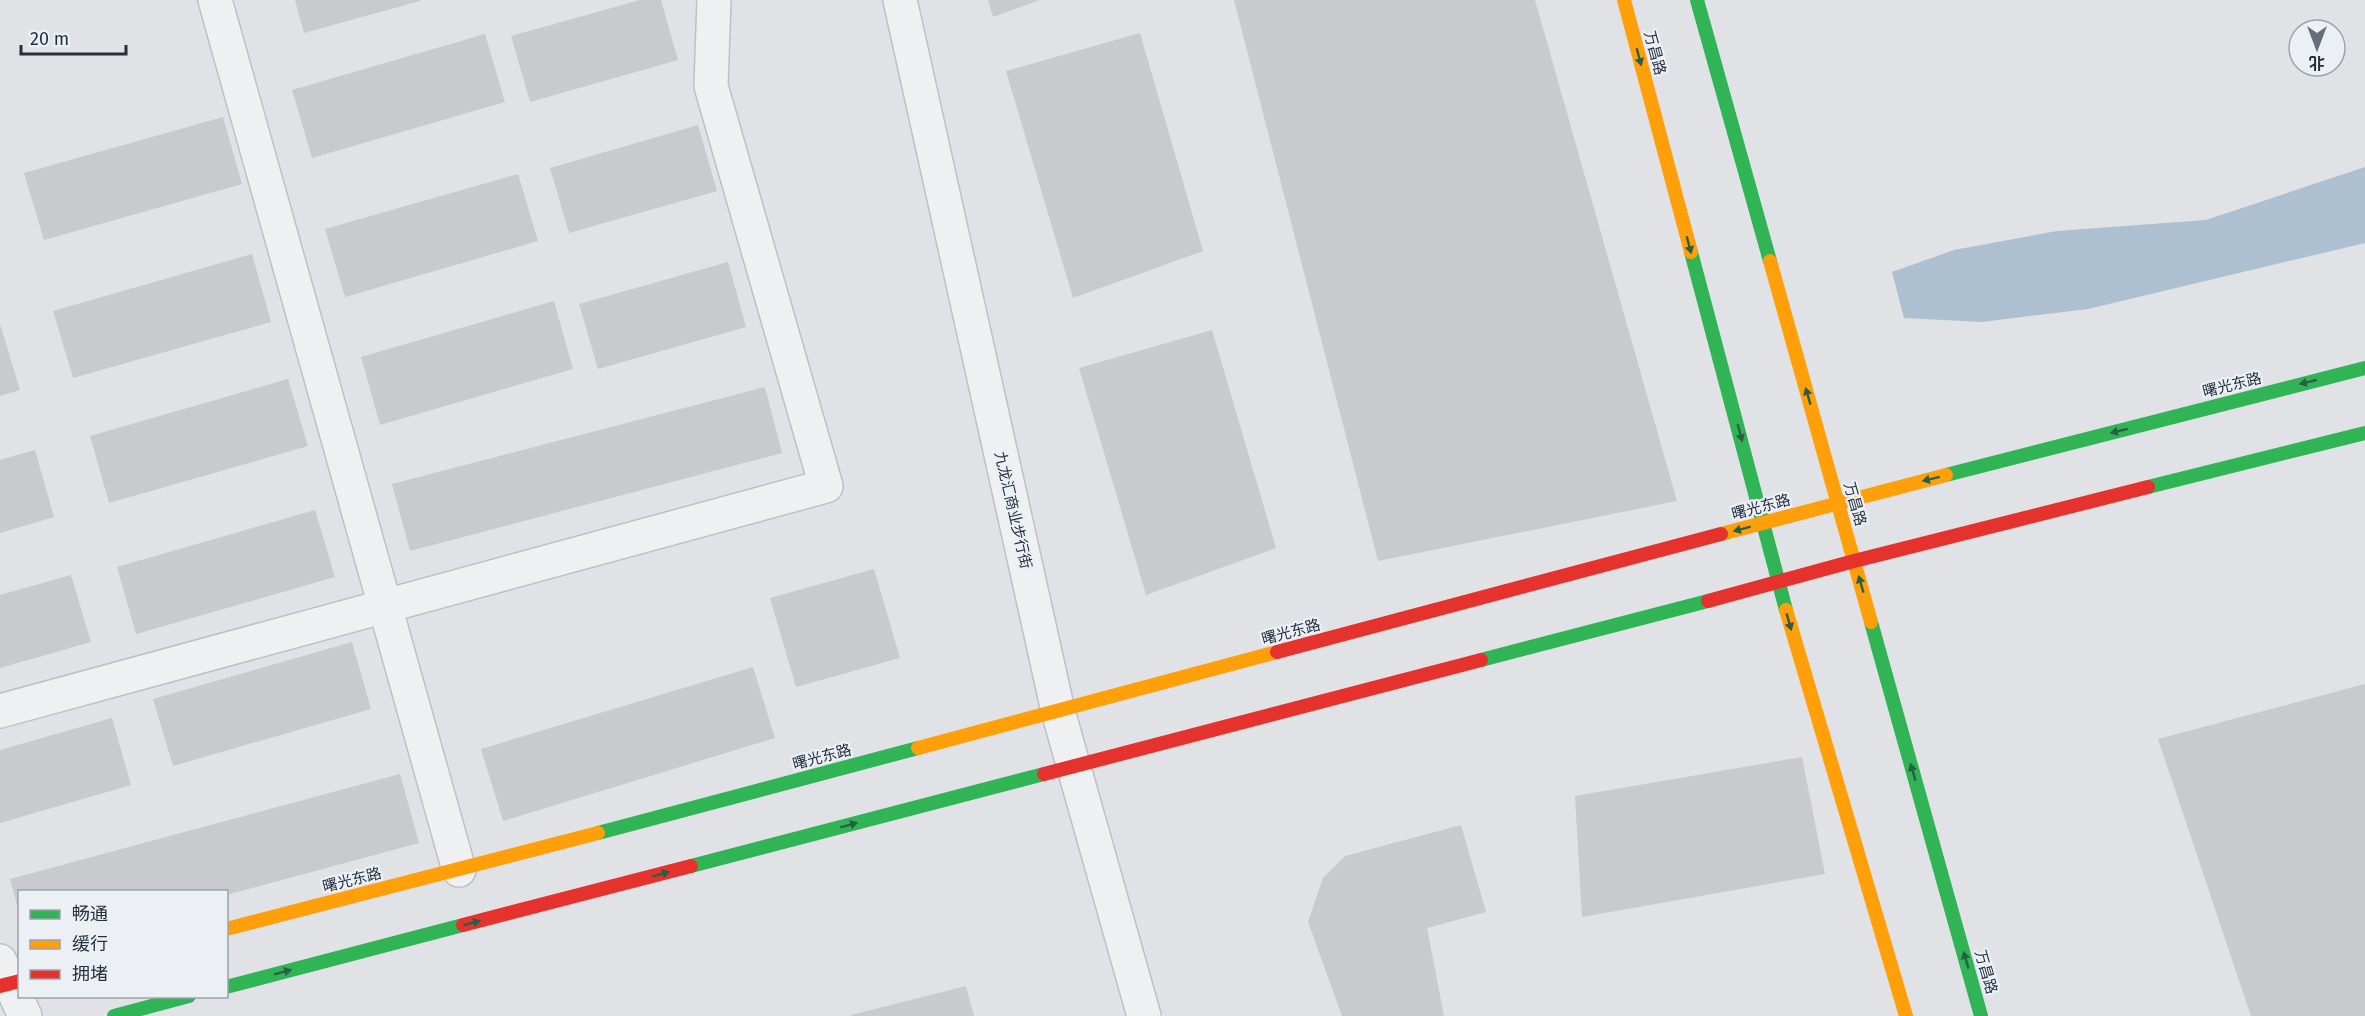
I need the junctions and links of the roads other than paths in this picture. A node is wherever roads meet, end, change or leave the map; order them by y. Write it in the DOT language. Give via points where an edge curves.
graph roads {
  1 [pos="215,0"];
  2 [pos="714,0"];
  3 [pos="900,0"];
  4 [pos="1624,0"];
  5 [pos="1697,0"];
  6 [pos="2365,368"];
  7 [pos="2365,433"];
  8 [pos="1838,503"];
  9 [pos="1764,523"];
  10 [pos="1854,561"];
  11 [pos="1778,583"];
  12 [pos="385,608"];
  13 [pos="0,711"];
  14 [pos="1058,711"];
  15 [pos="1075,766"];
  16 [pos="459,870"];
  17 [pos="228,928"];
  18 [pos="7,978"];
  19 [pos="228,986"];
  20 [pos="182,998"];
  21 [pos="25,1016"];
  22 [pos="114,1016"];
  23 [pos="1144,1016"];
  24 [pos="1906,1016"];
  25 [pos="1981,1016"];
  1 -- 12 [label="street"];
  2 -- 12 [label="street" via="711,86 826,486"];
  3 -- 14 [label="street, 九龙汇商业步行街"];
  4 -- 9 [label="main road, 万昌路, one-way"];
  8 -- 5 [label="main road, 万昌路, one-way"];
  6 -- 8 [label="main road, 曙光东路, one-way"];
  7 -- 10 [label="main road"];
  8 -- 9 [label="main road, 曙光东路"];
  8 -- 10 [label="main road, 万昌路"];
  9 -- 11 [label="main road, 万昌路"];
  9 -- 14 [label="main road, 曙光东路, one-way"];
  10 -- 11 [label="main road"];
  25 -- 10 [label="main road, 万昌路, one-way"];
  11 -- 15 [label="main road"];
  11 -- 24 [label="main road, 万昌路, one-way"];
  12 -- 13 [label="street"];
  12 -- 16 [label="street"];
  14 -- 15 [label="street, 九龙汇商业步行街"];
  14 -- 16 [label="main road, 曙光东路"];
  19 -- 15 [label="main road, one-way"];
  15 -- 23 [label="street, 九龙汇商业步行街"];
  16 -- 17 [label="main road, 曙光东路"];
  18 -- 21 [label="street"];
  20 -- 22 [label="main road"];
}
